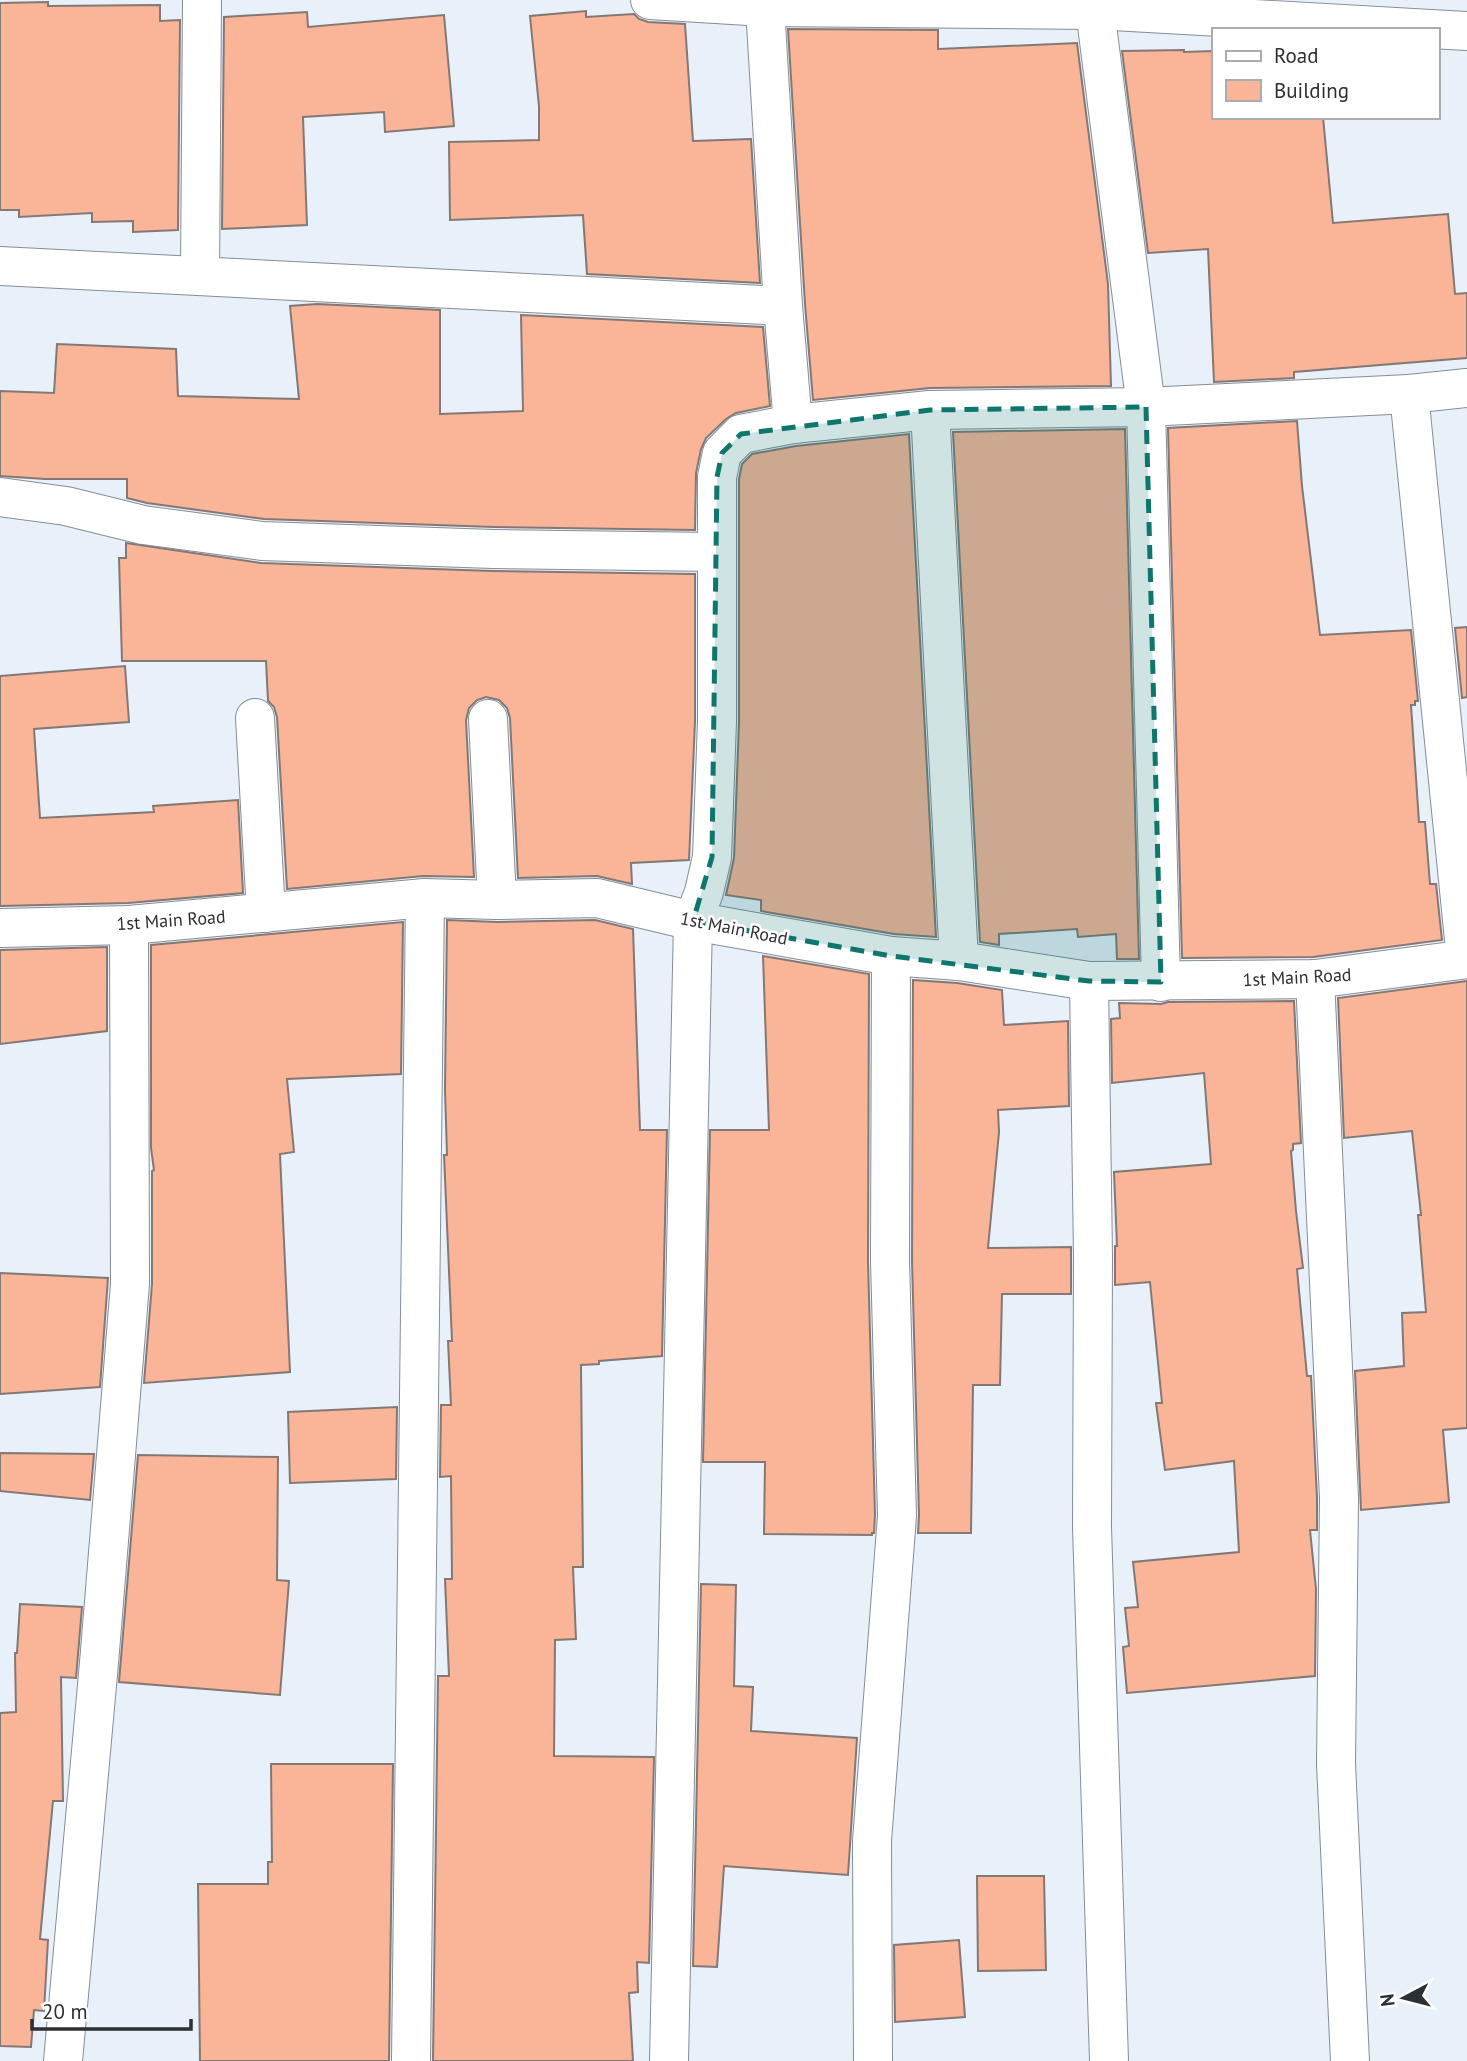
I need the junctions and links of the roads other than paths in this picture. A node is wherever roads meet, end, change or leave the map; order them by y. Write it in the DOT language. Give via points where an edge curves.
graph roads {
  1 [pos="202,0"];
  2 [pos="650,0"];
  3 [pos="765,7"];
  4 [pos="1095,10"];
  5 [pos="1414,28"];
  6 [pos="1439,29"];
  7 [pos="1467,31"];
  8 [pos="0,266"];
  9 [pos="200,276"];
  10 [pos="783,306"];
  11 [pos="1467,388"];
  12 [pos="1409,394"];
  13 [pos="1146,407"];
  14 [pos="930,410"];
  15 [pos="793,424"];
  16 [pos="0,497"];
  17 [pos="717,552"];
  18 [pos="255,718"];
  19 [pos="488,719"];
  20 [pos="425,898"];
  21 [pos="497,900"];
  22 [pos="266,913"];
  23 [pos="693,921"];
  24 [pos="129,925"];
  25 [pos="0,928"];
  26 [pos="891,956"];
  27 [pos="1467,959"];
  28 [pos="959,961"];
  29 [pos="1315,979"];
  30 [pos="1089,981"];
  31 [pos="1161,982"];
  32 [pos="63,2061"];
  33 [pos="411,2061"];
  34 [pos="669,2061"];
  35 [pos="873,2061"];
  36 [pos="1109,2061"];
  37 [pos="1350,2061"];
  1 -- 9 [label="street"];
  2 -- 3 [label="street"];
  3 -- 4 [label="street"];
  3 -- 10 [label="street"];
  4 -- 5 [label="street"];
  4 -- 13 [label="street"];
  6 -- 7 [label="street"];
  8 -- 9 [label="street"];
  9 -- 10 [label="street"];
  10 -- 15 [label="street"];
  11 -- 12 [label="street"];
  12 -- 13 [label="street"];
  12 -- 27 [label="street"];
  13 -- 14 [label="street"];
  13 -- 31 [label="street"];
  14 -- 15 [label="street"];
  14 -- 28 [label="street"];
  15 -- 17 [label="street" via="741,434 722,453 717,477"];
  16 -- 17 [label="street" via="66,506 143,525 262,541"];
  17 -- 23 [label="street" via="712,858"];
  18 -- 22 [label="street"];
  19 -- 21 [label="street"];
  20 -- 21 [label="street, 1st Main Road"];
  20 -- 22 [label="street, 1st Main Road"];
  20 -- 33 [label="street"];
  21 -- 23 [label="street, 1st Main Road" via="597,898"];
  22 -- 24 [label="street, 1st Main Road"];
  23 -- 26 [label="street, 1st Main Road"];
  23 -- 34 [label="street"];
  24 -- 25 [label="street, 1st Main Road"];
  24 -- 32 [label="street" via="130,1284"];
  26 -- 28 [label="street, 1st Main Road"];
  26 -- 35 [label="street" via="890,1261 897,1516 872,1841"];
  27 -- 29 [label="street, 1st Main Road"];
  28 -- 30 [label="street, 1st Main Road"];
  29 -- 31 [label="street, 1st Main Road"];
  29 -- 37 [label="street" via="1339,1498 1336,1765"];
  30 -- 31 [label="street, 1st Main Road"];
  30 -- 36 [label="street" via="1092,1527"];
}
